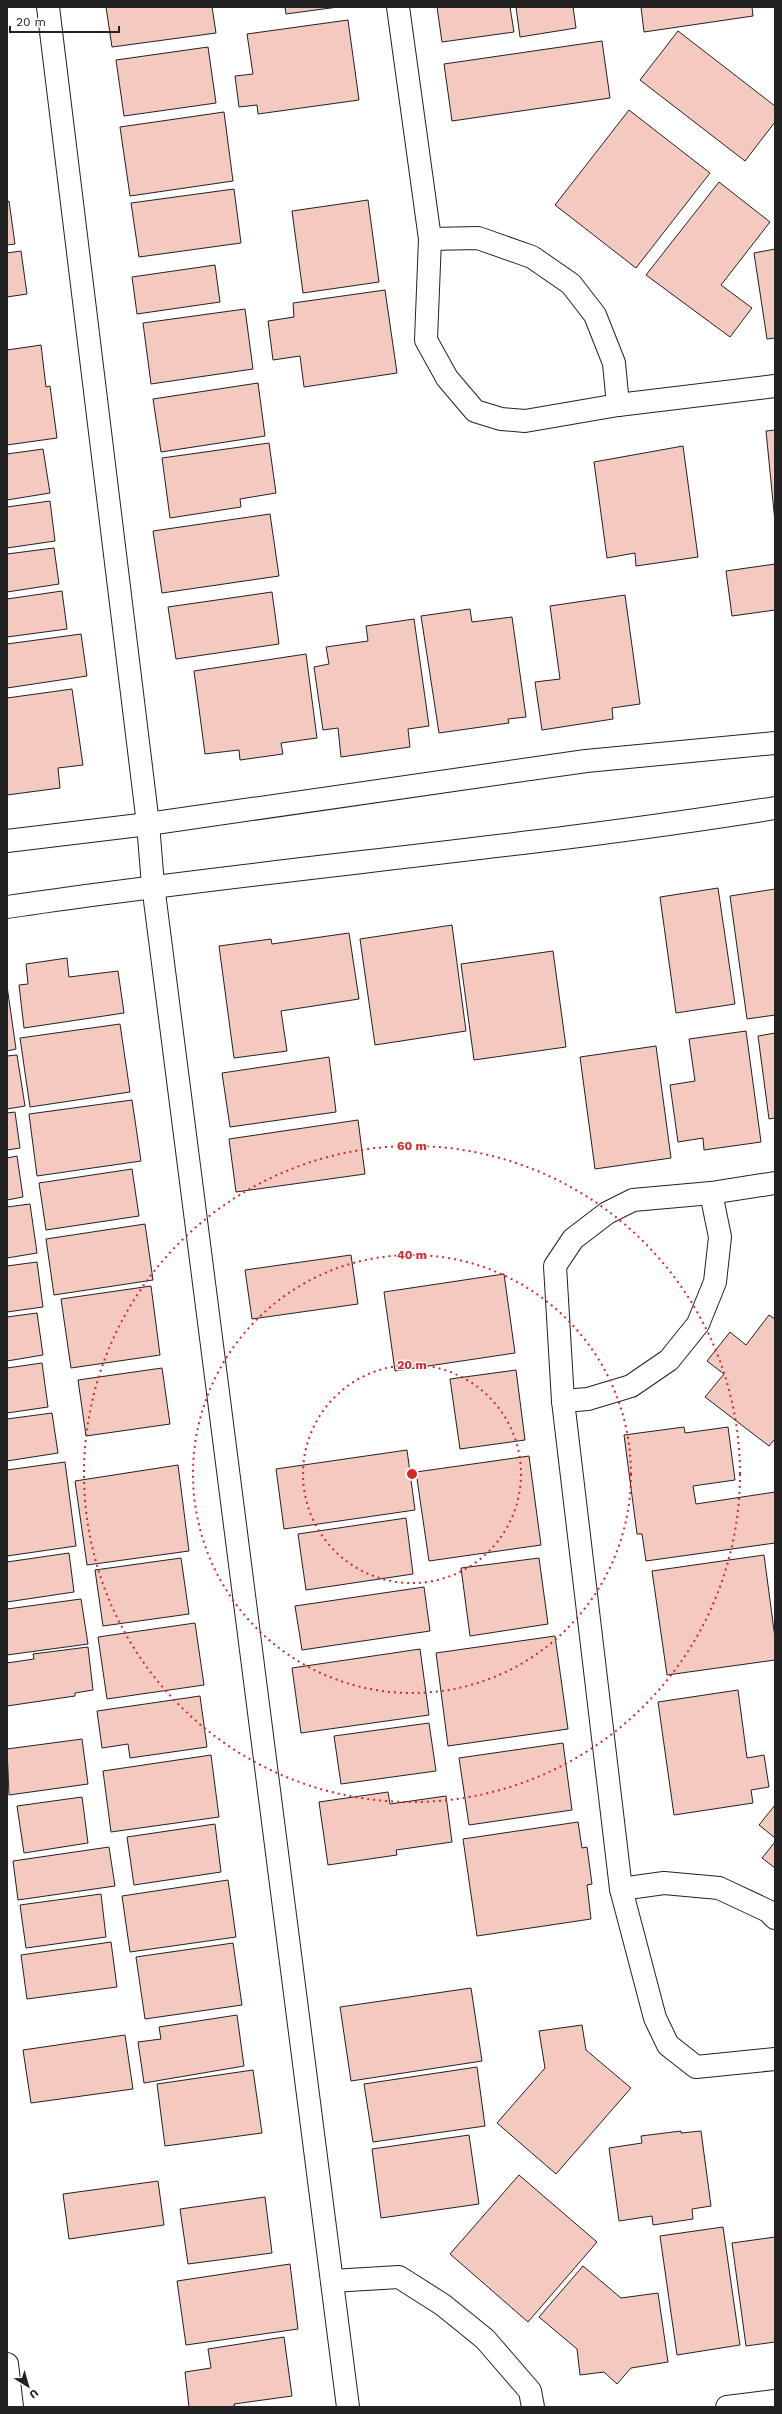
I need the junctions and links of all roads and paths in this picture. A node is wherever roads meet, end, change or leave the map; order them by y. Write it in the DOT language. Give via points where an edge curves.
graph roads {
  1 [pos="48,7"];
  2 [pos="398,7"];
  3 [pos="430,239"];
  4 [pos="775,386"];
  5 [pos="618,405"];
  6 [pos="775,743"];
  7 [pos="775,808"];
  8 [pos="148,824"];
  9 [pos="7,841"];
  10 [pos="153,885"];
  11 [pos="7,907"];
  12 [pos="775,1183"];
  13 [pos="711,1193"];
  14 [pos="563,1402"];
  15 [pos="621,1890"];
  16 [pos="775,1918"];
  17 [pos="775,2059"];
  18 [pos="332,2281"];
  19 [pos="7,2364"];
  20 [pos="775,2401"];
  21 [pos="12,2407"];
  22 [pos="348,2407"];
  23 [pos="533,2407"];
  24 [pos="727,2407"];
  1 -- 8 [label="street"];
  2 -- 3 [label="street"];
  3 -- 5 [label="street" via="478,238 532,257 571,284 595,315 614,363"];
  3 -- 5 [label="street" via="426,340 447,378 475,411 502,419 525,421"];
  4 -- 5 [label="street"];
  6 -- 8 [label="street" via="586,761"];
  7 -- 10 [label="street" via="649,828"];
  8 -- 9 [label="street"];
  8 -- 10 [label="street"];
  10 -- 11 [label="street"];
  10 -- 18 [label="street"];
  12 -- 13 [label="street"];
  13 -- 14 [label="street" via="720,1237 715,1282 698,1324 669,1360 632,1386 588,1399"];
  13 -- 14 [label="street" via="634,1200 607,1213 573,1239 554,1266"];
  14 -- 15 [label="street"];
  15 -- 16 [label="street" via="664,1883 718,1888 768,1911"];
  15 -- 17 [label="street" via="655,2018 668,2045 696,2067"];
  18 -- 22 [label="street"];
  18 -- 23 [label="street" via="399,2277 443,2305 485,2338 530,2391"];
  19 -- 21 [label="street"];
  20 -- 24 [label="street"];
}
